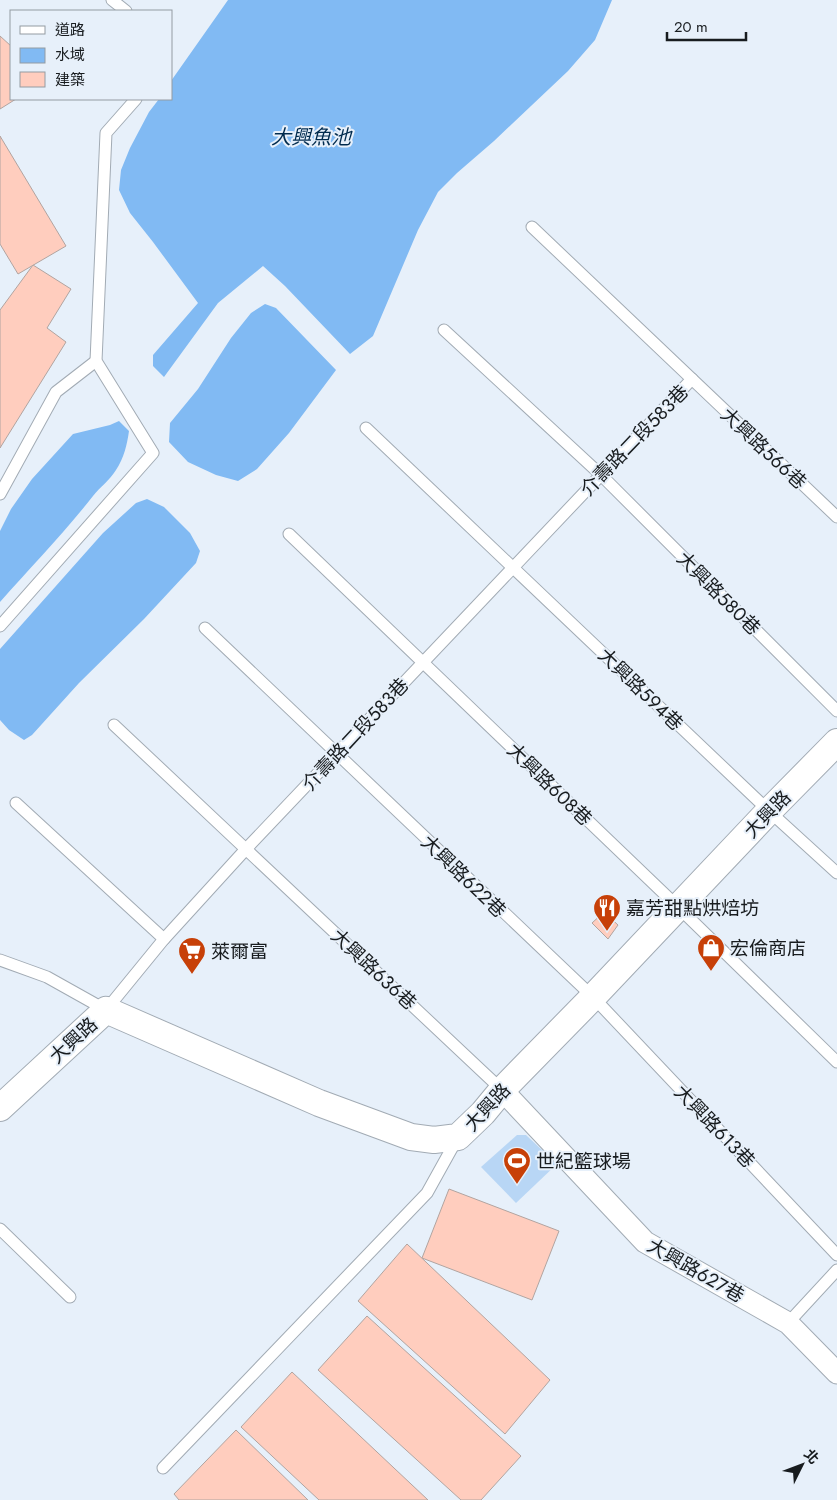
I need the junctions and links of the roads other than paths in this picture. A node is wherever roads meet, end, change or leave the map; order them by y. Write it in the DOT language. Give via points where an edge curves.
graph roads {
  1 [pos="112,0"];
  2 [pos="126,10"];
  3 [pos="135,100"];
  4 [pos="532,227"];
  5 [pos="444,330"];
  6 [pos="96,361"];
  7 [pos="692,379"];
  8 [pos="366,428"];
  9 [pos="601,476"];
  10 [pos="0,494"];
  11 [pos="837,517"];
  12 [pos="290,534"];
  13 [pos="513,568"];
  14 [pos="0,626"];
  15 [pos="205,628"];
  16 [pos="423,662"];
  17 [pos="837,711"];
  18 [pos="114,725"];
  19 [pos="837,742"];
  20 [pos="336,754"];
  21 [pos="16,803"];
  22 [pos="769,811"];
  23 [pos="246,849"];
  24 [pos="837,873"];
  25 [pos="678,906"];
  26 [pos="164,940"];
  27 [pos="0,960"];
  28 [pos="592,997"];
  29 [pos="106,1010"];
  30 [pos="837,1062"];
  31 [pos="502,1090"];
  32 [pos="0,1108"];
  33 [pos="458,1138"];
  34 [pos="0,1229"];
  35 [pos="837,1255"];
  36 [pos="837,1270"];
  37 [pos="70,1297"];
  38 [pos="788,1323"];
  39 [pos="837,1373"];
  40 [pos="163,1468"];
  1 -- 2 [label="lane"];
  3 -- 6 [label="lane" via="106,133"];
  4 -- 7 [label="lane, 大興路566巷"];
  5 -- 9 [label="lane, 大興路580巷"];
  6 -- 10 [label="lane" via="56,392"];
  6 -- 14 [label="lane" via="152,453"];
  7 -- 9 [label="lane, 介壽路二段583巷"];
  7 -- 11 [label="lane, 大興路566巷"];
  8 -- 13 [label="lane, 大興路594巷"];
  9 -- 13 [label="lane, 介壽路二段583巷"];
  9 -- 17 [label="lane, 大興路580巷"];
  12 -- 16 [label="lane, 大興路608巷"];
  13 -- 16 [label="lane, 介壽路二段583巷"];
  13 -- 22 [label="lane, 大興路594巷"];
  15 -- 20 [label="lane, 大興路622巷"];
  16 -- 20 [label="lane, 介壽路二段583巷"];
  16 -- 25 [label="lane, 大興路608巷"];
  18 -- 23 [label="lane, 大興路636巷"];
  19 -- 22 [label="street, 大興路"];
  20 -- 23 [label="lane, 介壽路二段583巷"];
  20 -- 28 [label="lane, 大興路622巷"];
  21 -- 26 [label="lane"];
  22 -- 24 [label="lane, 大興路594巷"];
  22 -- 25 [label="street, 大興路"];
  23 -- 26 [label="lane, 介壽路二段583巷"];
  23 -- 31 [label="lane, 大興路636巷"];
  25 -- 28 [label="street, 大興路"];
  25 -- 30 [label="lane, 大興路608巷"];
  26 -- 29 [label="lane, 介壽路二段583巷"];
  27 -- 29 [label="lane" via="47,977"];
  28 -- 31 [label="street, 大興路"];
  28 -- 35 [label="lane, 大興路613巷"];
  29 -- 32 [label="street, 大興路"];
  29 -- 33 [label="street, 大興路" via="319,1103 411,1137 434,1140"];
  31 -- 33 [label="street, 大興路"];
  31 -- 38 [label="street, 大興路627巷" via="645,1242"];
  33 -- 40 [label="lane" via="426,1193"];
  34 -- 37 [label="lane"];
  36 -- 38 [label="lane"];
  38 -- 39 [label="street, 大興路627巷"];
}
